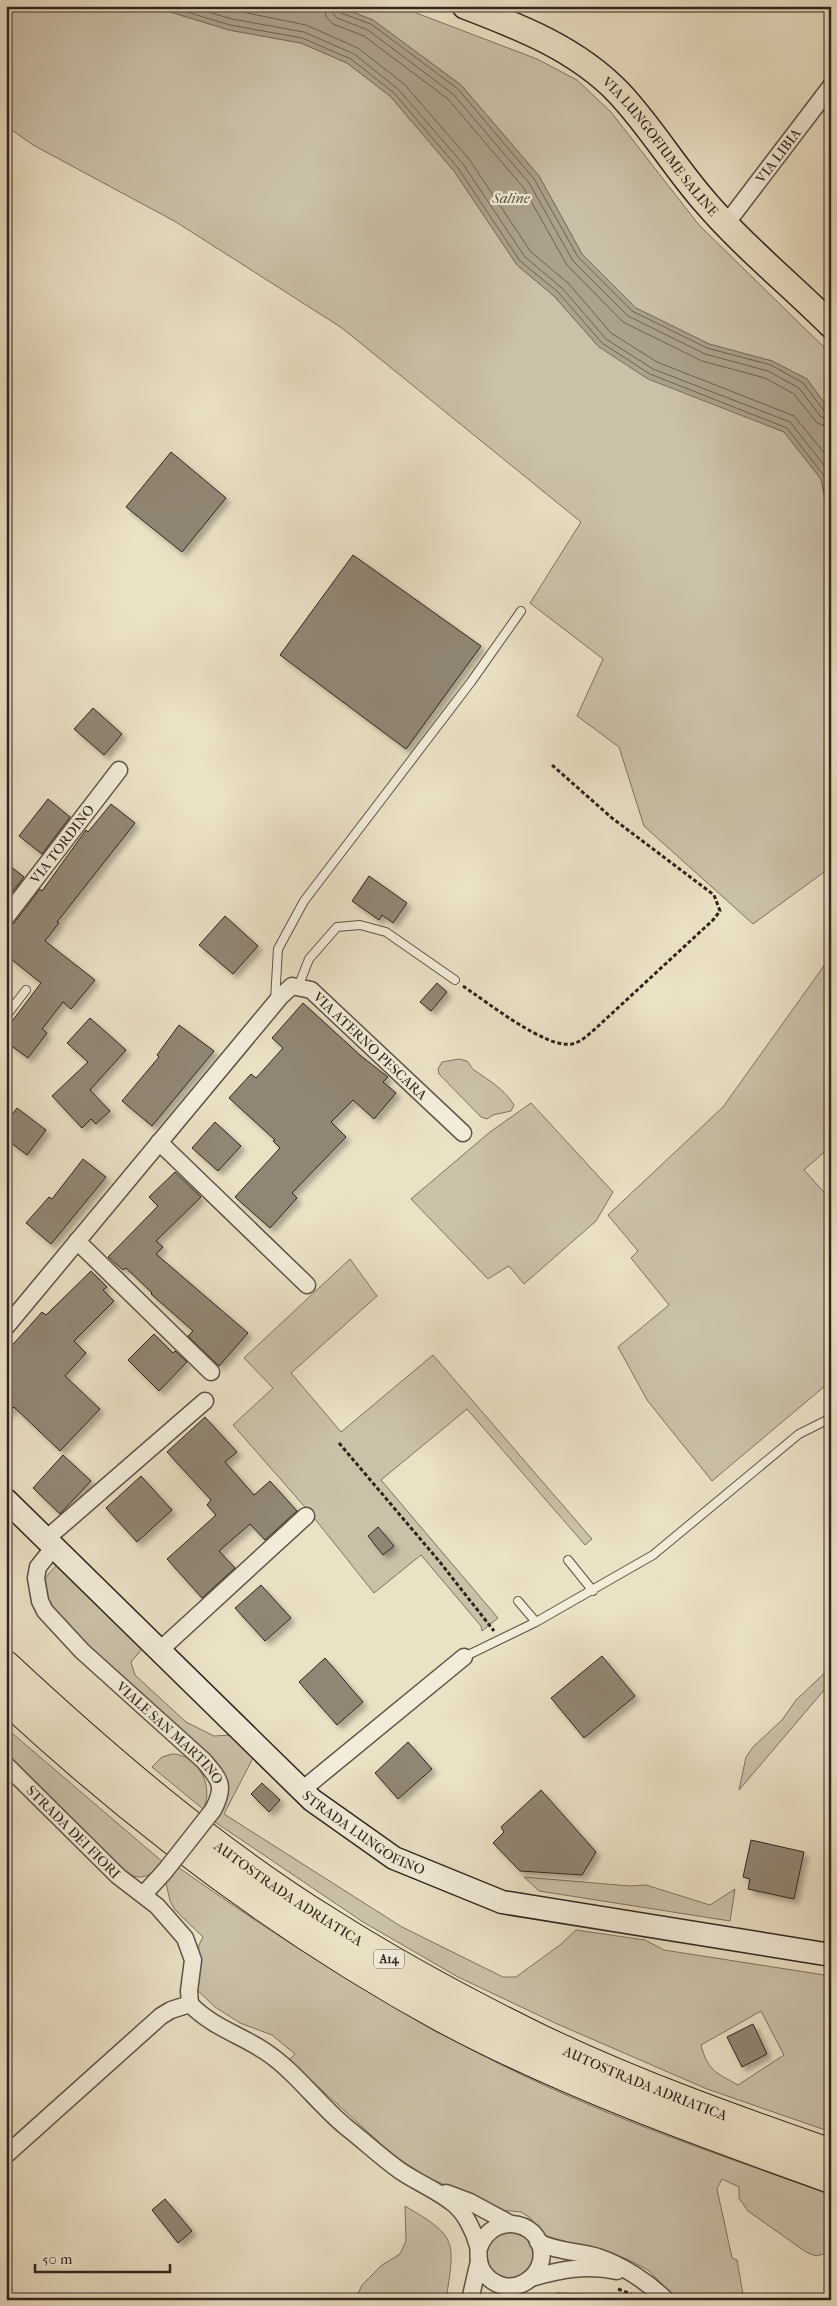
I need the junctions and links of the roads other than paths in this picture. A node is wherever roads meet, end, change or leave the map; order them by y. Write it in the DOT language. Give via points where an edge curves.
graph roads {
  1 [pos="465,6"];
  2 [pos="831,86"];
  3 [pos="726,224"];
  4 [pos="831,325"];
  5 [pos="521,611"];
  6 [pos="119,770"];
  7 [pos="6,917"];
  8 [pos="455,980"];
  9 [pos="298,987"];
  10 [pos="26,990"];
  11 [pos="274,1004"];
  12 [pos="6,1016"];
  13 [pos="463,1132"];
  14 [pos="159,1142"];
  15 [pos="77,1241"];
  16 [pos="307,1285"];
  17 [pos="6,1326"];
  18 [pos="211,1372"];
  19 [pos="205,1401"];
  20 [pos="831,1418"];
  21 [pos="6,1500"];
  22 [pos="306,1516"];
  23 [pos="50,1543"];
  24 [pos="568,1560"];
  25 [pos="593,1591"];
  26 [pos="518,1601"];
  27 [pos="536,1622"];
  28 [pos="160,1650"];
  29 [pos="464,1657"];
  30 [pos="6,1665"];
  31 [pos="6,1699"];
  32 [pos="6,1765"];
  33 [pos="302,1790"];
  34 [pos="144,1894"];
  35 [pos="831,1955"];
  36 [pos="190,2004"];
  37 [pos="831,2153"];
  38 [pos="6,2155"];
  39 [pos="831,2179"];
  40 [pos="421,2183"];
  41 [pos="509,2223"];
  42 [pos="538,2242"];
  43 [pos="479,2255"];
  44 [pos="634,2275"];
  45 [pos="525,2282"];
  46 [pos="470,2300"];
  47 [pos="504,2300"];
  48 [pos="666,2300"];
  1 -- 3 [label="main road, VIA LUNGOFIUME SALINE" via="553,44 607,82 642,121 700,197"];
  2 -- 3 [label="street, VIA LIBIA"];
  3 -- 4 [label="main road, VIA LUNGOFIUME SALINE"];
  5 -- 11 [label="lane" via="466,690 304,900 278,949"];
  6 -- 7 [label="street, VIA TORDINO"];
  8 -- 9 [label="lane" via="386,932 360,925 337,927 309,959"];
  9 -- 11 [label="street, VIA ATERNO PESCARA" via="292,986"];
  9 -- 13 [label="street, VIA ATERNO PESCARA" via="311,990 324,1001"];
  10 -- 12 [label="lane"];
  11 -- 14 [label="street, VIA ATERNO PESCARA"];
  14 -- 15 [label="street, VIA ATERNO PESCARA"];
  14 -- 16 [label="street"];
  15 -- 17 [label="street, VIA ATERNO PESCARA"];
  15 -- 18 [label="street"];
  19 -- 23 [label="street"];
  20 -- 25 [label="lane" via="799,1434 653,1555"];
  21 -- 23 [label="main road, STRADA LUNGOFINO"];
  22 -- 28 [label="street"];
  23 -- 28 [label="main road, STRADA LUNGOFINO"];
  23 -- 34 [label="street, VIALE SAN MARTINO, bridge" via="36,1578 45,1611 82,1651 208,1766 220,1782 220,1798 213,1810"];
  24 -- 25 [label="lane"];
  25 -- 27 [label="lane"];
  26 -- 27 [label="lane"];
  27 -- 29 [label="lane"];
  28 -- 33 [label="main road, STRADA LUNGOFINO"];
  29 -- 33 [label="street"];
  30 -- 37 [label="highway, AUTOSTRADA ADRIATICA / A14" via="119,1767 211,1841 327,1921 382,1954 542,2040 762,2129"];
  31 -- 39 [label="highway, AUTOSTRADA ADRIATICA / A14" via="110,1791 201,1864 332,1954 388,1987 461,2027 589,2088"];
  32 -- 34 [label="street, STRADA DEI FIORI" via="118,1876"];
  33 -- 35 [label="main road, STRADA LUNGOFINO" via="394,1858 502,1902"];
  34 -- 36 [label="street" via="185,1938 191,1951 194,1960"];
  36 -- 38 [label="street" via="161,2016"];
  36 -- 40 [label="street" via="220,2028 266,2052 344,2125 400,2171"];
  40 -- 41 [label="street" via="470,2202"];
  40 -- 43 [label="street" via="462,2212"];
  41 -- 42 [label="street" via="526,2228"];
  41 -- 43 [label="street" via="492,2228 486,2234"];
  42 -- 44 [label="street" via="555,2250 597,2257"];
  42 -- 45 [label="street" via="540,2261"];
  43 -- 45 [label="street" via="482,2271 498,2284 508,2286"];
  43 -- 46 [label="street"];
  44 -- 45 [label="street" via="584,2268 557,2271"];
  44 -- 48 [label="street"];
  45 -- 47 [label="street"];
}
